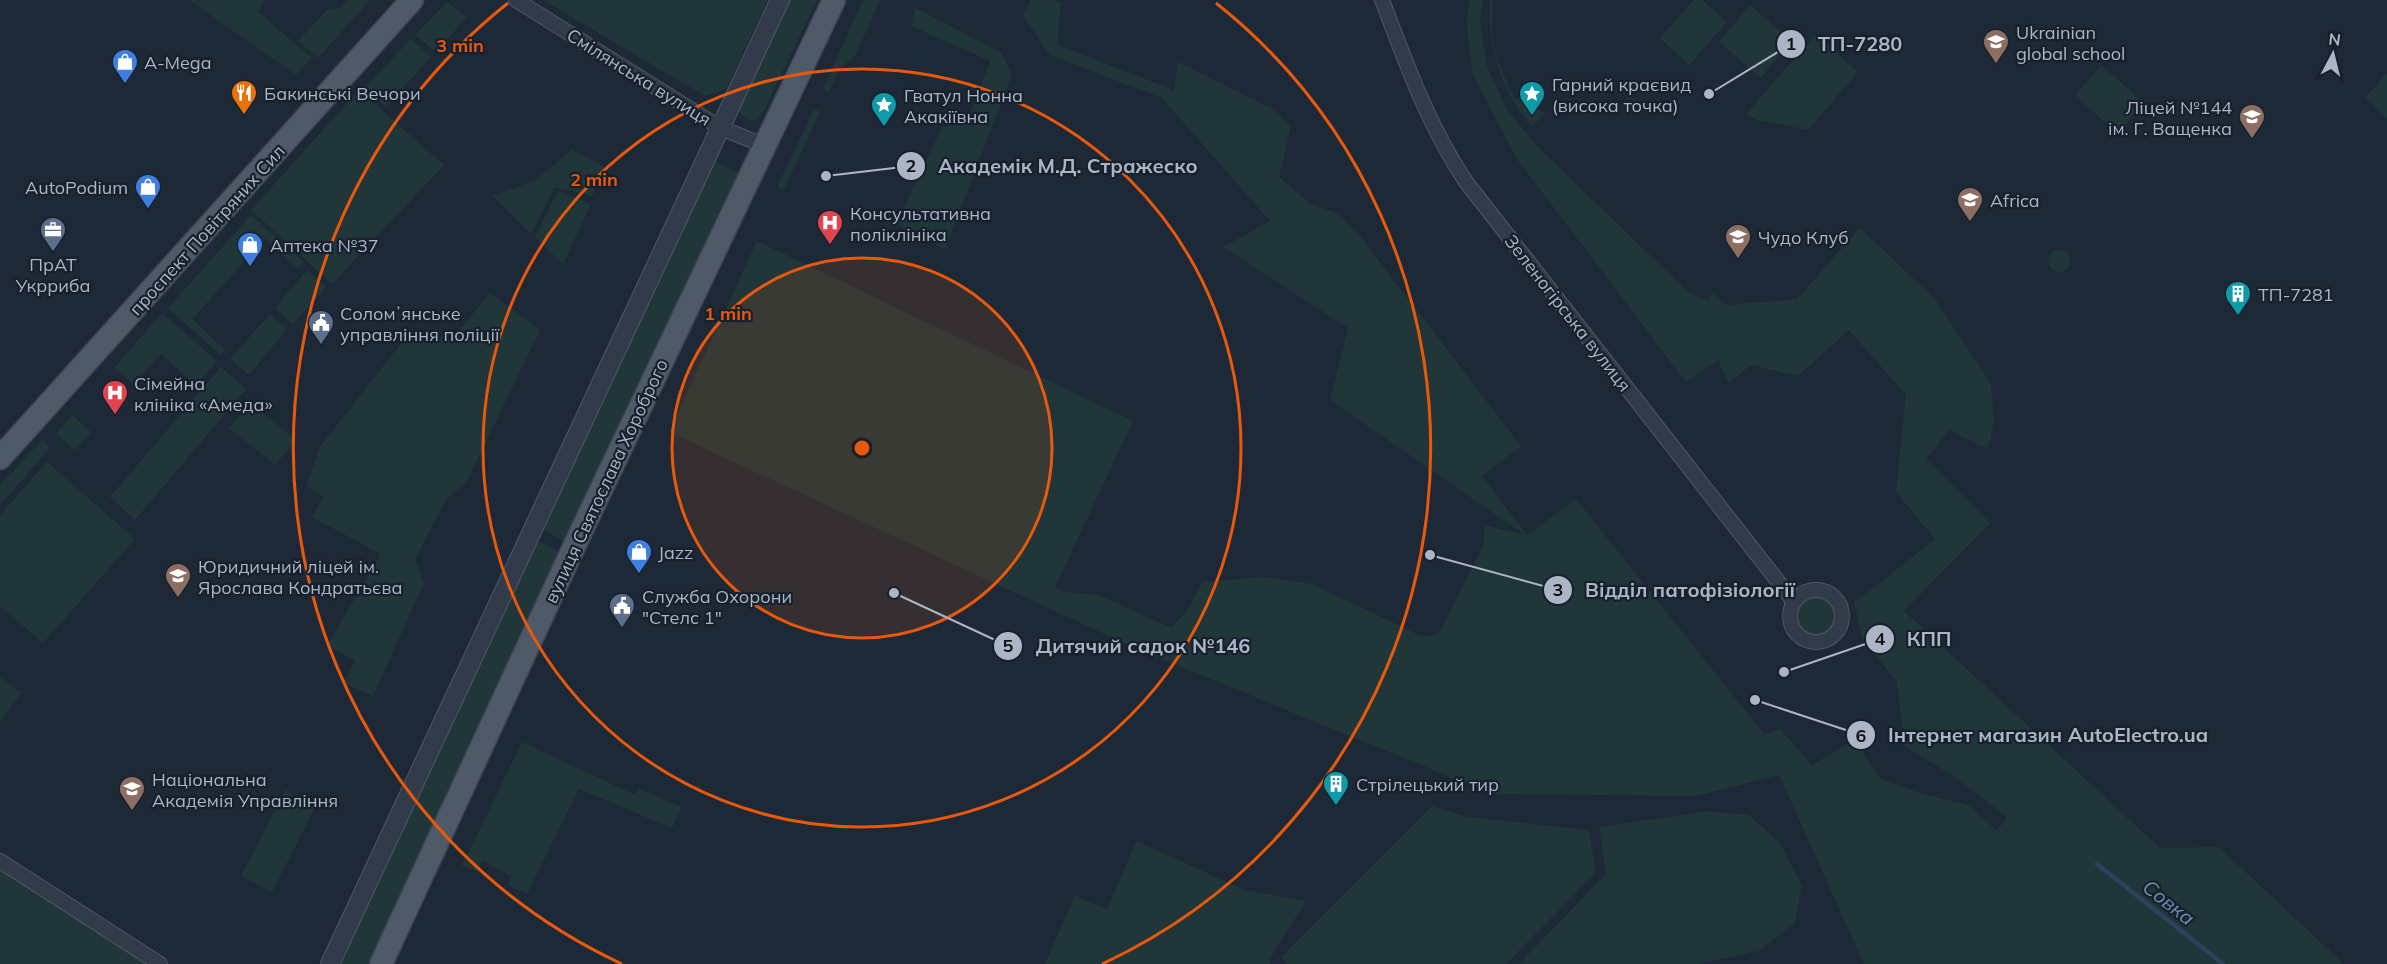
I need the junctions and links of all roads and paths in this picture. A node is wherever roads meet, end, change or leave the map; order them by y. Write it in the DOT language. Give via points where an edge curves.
graph roads {
  1 [pos="412,0"];
  2 [pos="516,0"];
  3 [pos="780,0"];
  4 [pos="834,0"];
  5 [pos="1382,0"];
  6 [pos="718,127"];
  7 [pos="765,146"];
  8 [pos="0,458"];
  9 [pos="1794,602"];
  10 [pos="0,861"];
  11 [pos="160,964"];
  12 [pos="330,964"];
  13 [pos="381,964"];
  1 -- 8 [label="main road, проспект Повітряних Сил"];
  2 -- 6 [label="street, Смілянська вулиця"];
  3 -- 6 [label="street"];
  4 -- 7 [label="main road, вулиця Святослава Хороброго"];
  5 -- 9 [label="street, Зеленогірська вулиця" via="1425,112 1466,182"];
  6 -- 7 [label="street, Смілянська вулиця"];
  6 -- 12 [label="street" via="616,356"];
  7 -- 13 [label="main road, вулиця Святослава Хороброго"];
  10 -- 11 [label="street"];
}
